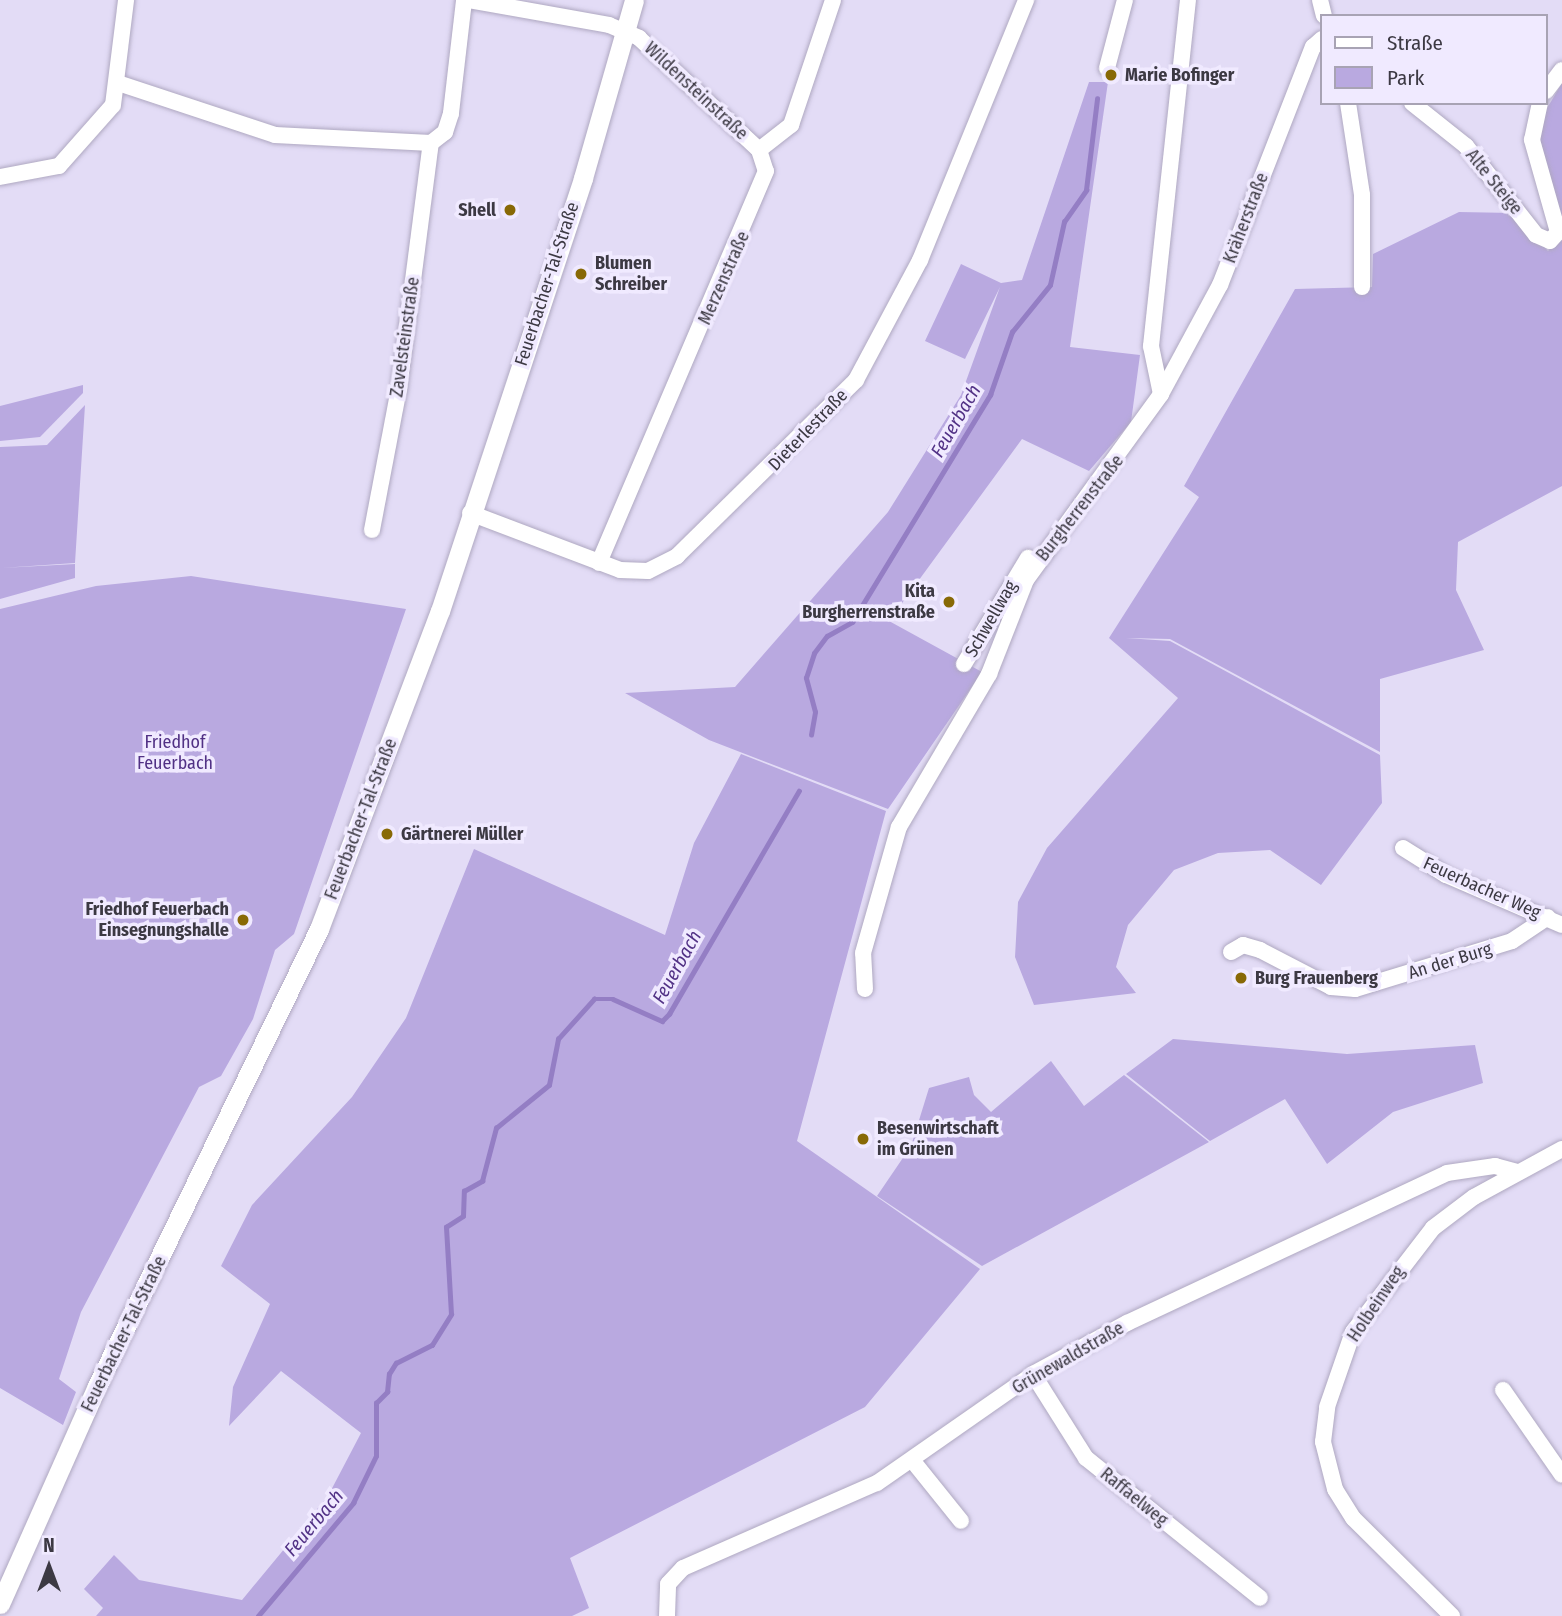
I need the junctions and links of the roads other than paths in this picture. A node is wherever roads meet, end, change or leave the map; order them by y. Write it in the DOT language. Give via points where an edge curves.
graph roads {
  1 [pos="126,0"];
  2 [pos="466,0"];
  3 [pos="634,0"];
  4 [pos="833,0"];
  5 [pos="1026,0"];
  6 [pos="1125,0"];
  7 [pos="1188,0"];
  8 [pos="624,30"];
  9 [pos="1320,41"];
  10 [pos="1107,68"];
  11 [pos="1562,70"];
  12 [pos="121,84"];
  13 [pos="1548,88"];
  14 [pos="1348,105"];
  15 [pos="1414,105"];
  16 [pos="1540,105"];
  17 [pos="431,143"];
  18 [pos="759,150"];
  19 [pos="0,177"];
  20 [pos="1362,287"];
  21 [pos="1161,394"];
  22 [pos="470,513"];
  23 [pos="372,530"];
  24 [pos="1048,546"];
  25 [pos="598,563"];
  26 [pos="964,664"];
  27 [pos="1403,848"];
  28 [pos="1555,921"];
  29 [pos="1231,952"];
  30 [pos="865,989"];
  31 [pos="1562,1149"];
  32 [pos="1518,1172"];
  33 [pos="1033,1374"];
  34 [pos="1503,1390"];
  35 [pos="912,1460"];
  36 [pos="1562,1475"];
  37 [pos="961,1521"];
  38 [pos="1260,1598"];
  39 [pos="0,1604"];
  40 [pos="667,1616"];
  41 [pos="1452,1616"];
  1 -- 12 [label="street"];
  2 -- 8 [label="street, Wildensteinstraße"];
  2 -- 17 [label="street, Zavelsteinstraße" via="451,113 444,132"];
  3 -- 8 [label="main road, Feuerbacher-Tal-Straße"];
  4 -- 18 [label="street" via="791,125"];
  5 -- 25 [label="street, Dieterlestraße" via="920,260 856,380 677,556 649,570"];
  6 -- 10 [label="street"];
  7 -- 21 [label="street" via="1151,346"];
  8 -- 18 [label="street, Wildensteinstraße" via="671,66"];
  8 -- 22 [label="main road, Feuerbacher-Tal-Straße" via="583,178"];
  9 -- 21 [label="street, Kräherstraße" via="1313,47 1220,285"];
  11 -- 13 [label="street"];
  12 -- 17 [label="street" via="275,135"];
  12 -- 19 [label="street" via="113,105 66,161 37,174"];
  14 -- 20 [label="street" via="1362,195"];
  15 -- 16 [label="street, Alte Steige" via="1474,154 1543,240 1558,232 1532,140"];
  17 -- 23 [label="street, Zavelsteinstraße" via="399,388"];
  18 -- 25 [label="street, Merzenstraße" via="764,187"];
  21 -- 24 [label="street, Burgherrenstraße"];
  22 -- 25 [label="street, Dieterlestraße"];
  22 -- 39 [label="main road, Feuerbacher-Tal-Straße" via="440,611 293,992 111,1357"];
  24 -- 26 [label="street, Schwellwag" via="1031,554"];
  24 -- 30 [label="street, Burgherrenstraße" via="1026,580 989,674 899,827 863,953"];
  27 -- 28 [label="street, Feuerbacher Weg" via="1446,875"];
  28 -- 29 [label="street, An der Burg" via="1512,941 1354,989 1331,987 1260,950 1242,945"];
  31 -- 32 [label="street, Holbeinweg"];
  32 -- 33 [label="street, Grünewaldstraße" via="1469,1167 1402,1191"];
  32 -- 41 [label="street, Holbeinweg" via="1433,1228 1399,1267 1353,1332 1327,1407 1323,1442 1335,1489 1353,1518"];
  33 -- 35 [label="street, Grünewaldstraße"];
  33 -- 38 [label="street, Raffaelweg" via="1086,1458"];
  34 -- 36 [label="street"];
  35 -- 37 [label="street"];
  35 -- 40 [label="street, Grünewaldstraße" via="844,1500 683,1568 668,1584"];
}
